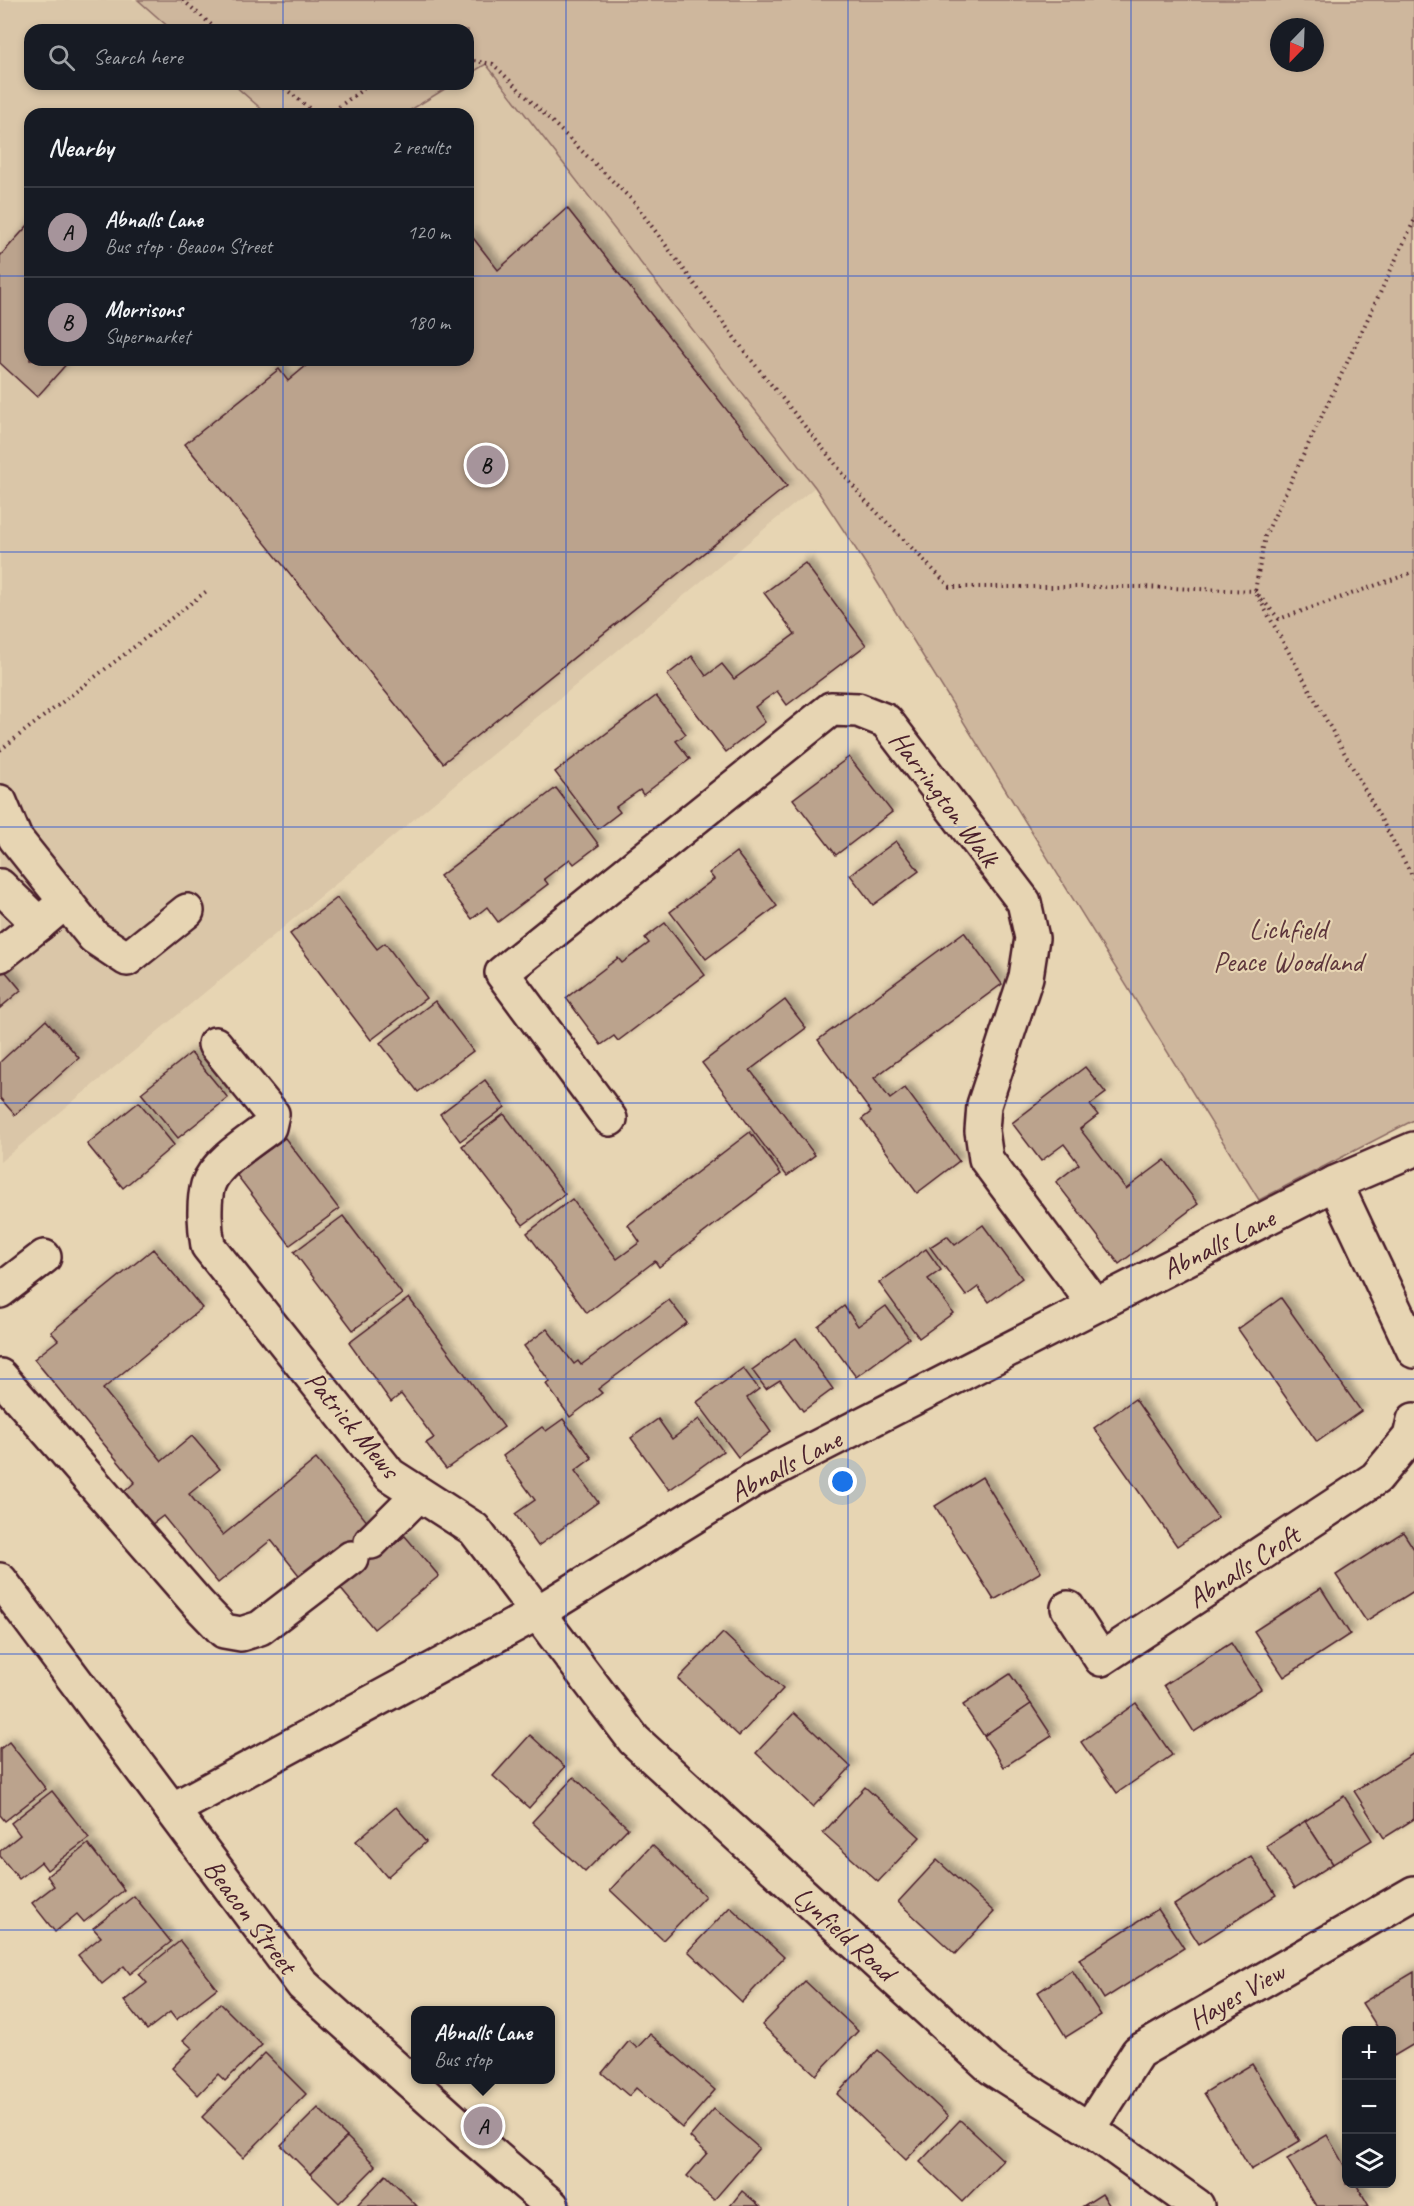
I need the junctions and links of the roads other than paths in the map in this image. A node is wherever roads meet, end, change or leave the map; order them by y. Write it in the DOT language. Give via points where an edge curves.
graph roads {
  1 [pos="0,802"];
  2 [pos="0,886"];
  3 [pos="66,901"];
  4 [pos="187,911"];
  5 [pos="39,924"];
  6 [pos="0,955"];
  7 [pos="215,1044"];
  8 [pos="610,1119"];
  9 [pos="1414,1149"];
  10 [pos="1335,1183"];
  11 [pos="44,1257"];
  12 [pos="0,1291"];
  13 [pos="1095,1305"];
  14 [pos="1414,1351"];
  15 [pos="0,1376"];
  16 [pos="1414,1420"];
  17 [pos="419,1494"];
  18 [pos="0,1581"];
  19 [pos="1068,1608"];
  20 [pos="537,1613"];
  21 [pos="172,1810"];
  22 [pos="1414,1893"];
  23 [pos="411,2082"];
  24 [pos="413,2084"];
  25 [pos="1089,2129"];
  26 [pos="552,2206"];
  27 [pos="1197,2206"];
  1 -- 3 [label="street" via="15,838"];
  2 -- 5 [label="street"];
  3 -- 4 [label="street" via="94,937 127,959"];
  3 -- 5 [label="street"];
  5 -- 6 [label="street"];
  7 -- 17 [label="street, Patrick Mews" via="272,1114 269,1127 220,1166 208,1185 208,1246 390,1475"];
  8 -- 13 [label="street, Harrington Walk" via="502,973 831,709 858,710 886,721 1024,902 1032,938 1026,977 984,1105 986,1159"];
  9 -- 10 [label="street, Abnalls Lane"];
  10 -- 13 [label="street, Abnalls Lane"];
  10 -- 14 [label="street"];
  11 -- 12 [label="street"];
  13 -- 20 [label="street, Abnalls Lane" via="753,1480"];
  15 -- 17 [label="street" via="224,1631 240,1634 260,1628 361,1550"];
  16 -- 19 [label="street, Abnalls Croft" via="1410,1437 1376,1478 1101,1659"];
  17 -- 20 [label="street, Patrick Mews" via="474,1529"];
  18 -- 21 [label="street, Beacon Street"];
  20 -- 21 [label="street, Abnalls Lane"];
  20 -- 25 [label="street, Lynfield Road" via="634,1740 992,2068"];
  21 -- 23 [label="street, Beacon Street" via="303,1985"];
  22 -- 25 [label="street, Hayes View" via="1137,2052"];
  24 -- 26 [label="street, Beacon Street"];
  25 -- 27 [label="street, Lynfield Road"];
}
